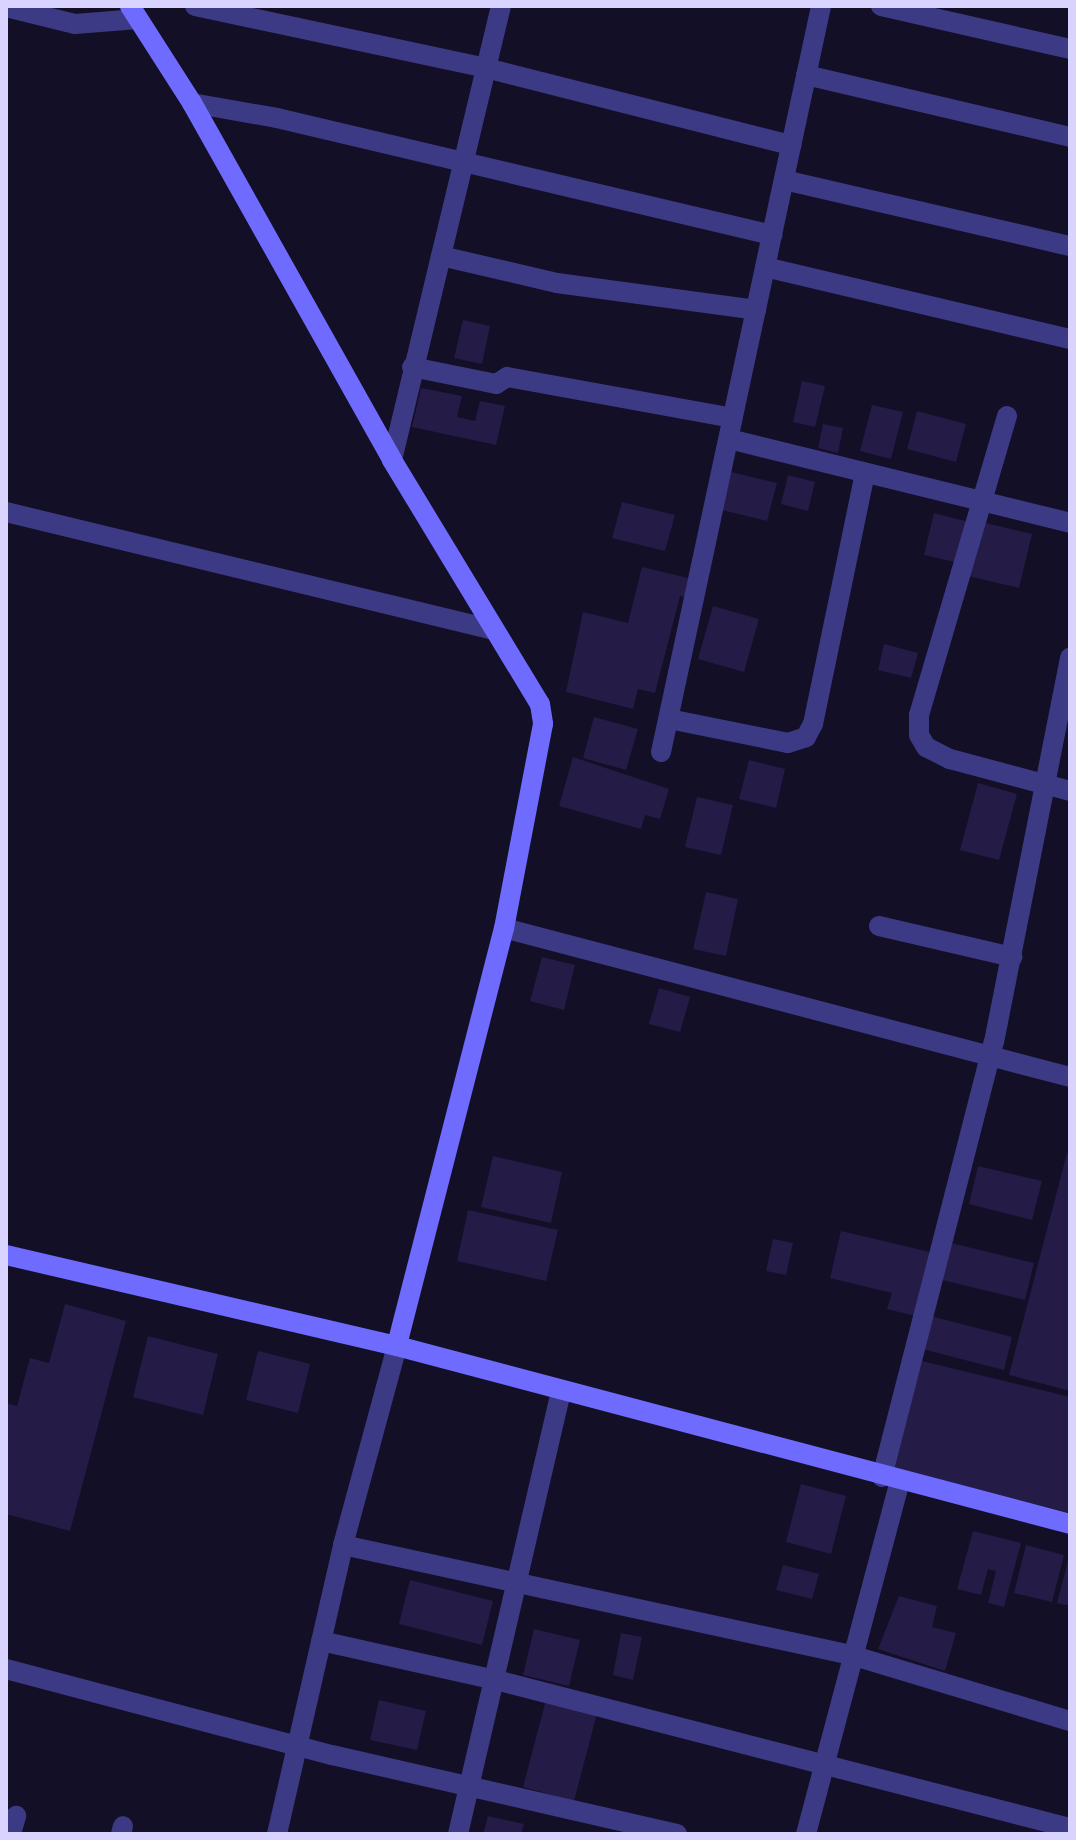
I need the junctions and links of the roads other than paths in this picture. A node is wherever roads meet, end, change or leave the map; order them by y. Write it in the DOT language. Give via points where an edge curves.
graph roads {
  1 [pos="195,6"];
  2 [pos="501,6"];
  3 [pos="821,6"];
  4 [pos="881,6"];
  5 [pos="6,7"];
  6 [pos="134,12"];
  7 [pos="1070,49"];
  8 [pos="486,68"];
  9 [pos="806,75"];
  10 [pos="192,103"];
  11 [pos="1070,137"];
  12 [pos="791,145"];
  13 [pos="463,161"];
  14 [pos="784,180"];
  15 [pos="772,235"];
  16 [pos="1070,246"];
  17 [pos="441,256"];
  18 [pos="765,267"];
  19 [pos="756,310"];
  20 [pos="1070,339"];
  21 [pos="412,367"];
  22 [pos="1007,416"];
  23 [pos="732,418"];
  24 [pos="729,439"];
  25 [pos="392,460"];
  26 [pos="865,474"];
  27 [pos="979,500"];
  28 [pos="6,512"];
  29 [pos="1070,523"];
  30 [pos="494,630"];
  31 [pos="1070,657"];
  32 [pos="669,719"];
  33 [pos="661,752"];
  34 [pos="1047,785"];
  35 [pos="1070,791"];
  36 [pos="879,926"];
  37 [pos="504,928"];
  38 [pos="1012,957"];
  39 [pos="990,1059"];
  40 [pos="1070,1077"];
  41 [pos="6,1255"];
  42 [pos="397,1346"];
  43 [pos="561,1390"];
  44 [pos="891,1479"];
  45 [pos="1070,1524"];
  46 [pos="343,1545"];
  47 [pos="518,1585"];
  48 [pos="321,1641"];
  49 [pos="851,1655"];
  50 [pos="6,1669"];
  51 [pos="496,1680"];
  52 [pos="1070,1721"];
  53 [pos="297,1745"];
  54 [pos="824,1762"];
  55 [pos="470,1786"];
  56 [pos="1070,1828"];
  57 [pos="277,1834"];
  58 [pos="458,1834"];
  59 [pos="677,1834"];
  60 [pos="806,1834"];
  1 -- 8 [label="street"];
  2 -- 8 [label="street"];
  3 -- 9 [label="street"];
  4 -- 7 [label="street"];
  5 -- 6 [label="street" via="75,24"];
  6 -- 10 [label="street"];
  8 -- 12 [label="street"];
  8 -- 13 [label="street"];
  9 -- 11 [label="street"];
  9 -- 12 [label="street"];
  10 -- 13 [label="street"];
  10 -- 25 [label="street"];
  12 -- 14 [label="street"];
  13 -- 15 [label="street"];
  13 -- 17 [label="street"];
  14 -- 15 [label="street"];
  14 -- 16 [label="street"];
  15 -- 18 [label="street"];
  17 -- 19 [label="street" via="557,283"];
  17 -- 21 [label="street"];
  18 -- 19 [label="street"];
  18 -- 20 [label="street"];
  19 -- 23 [label="street"];
  21 -- 23 [label="street" via="496,384 507,377"];
  21 -- 25 [label="street"];
  22 -- 27 [label="street"];
  23 -- 24 [label="street"];
  24 -- 26 [label="street"];
  24 -- 32 [label="street"];
  25 -- 30 [label="street"];
  26 -- 27 [label="street"];
  26 -- 32 [label="street" via="806,737 788,743"];
  27 -- 29 [label="street"];
  27 -- 34 [label="street" via="919,715 919,735 926,747 950,759"];
  28 -- 30 [label="street"];
  30 -- 37 [label="street" via="540,704 543,724"];
  31 -- 34 [label="street"];
  32 -- 33 [label="street"];
  34 -- 35 [label="street"];
  34 -- 38 [label="street"];
  36 -- 38 [label="street"];
  37 -- 39 [label="street"];
  37 -- 42 [label="street"];
  38 -- 39 [label="street"];
  39 -- 40 [label="street"];
  39 -- 44 [label="street"];
  41 -- 42 [label="street"];
  42 -- 43 [label="street"];
  42 -- 46 [label="street"];
  43 -- 44 [label="street"];
  43 -- 47 [label="street"];
  44 -- 45 [label="street"];
  44 -- 49 [label="street"];
  46 -- 47 [label="street"];
  46 -- 48 [label="street"];
  47 -- 49 [label="street"];
  47 -- 51 [label="street"];
  48 -- 51 [label="street"];
  48 -- 53 [label="street"];
  49 -- 52 [label="street"];
  49 -- 54 [label="street"];
  50 -- 53 [label="street"];
  51 -- 54 [label="street"];
  51 -- 55 [label="street"];
  53 -- 55 [label="street"];
  53 -- 57 [label="street"];
  54 -- 56 [label="street"];
  54 -- 60 [label="street"];
  55 -- 58 [label="street"];
  55 -- 59 [label="street"];
}
